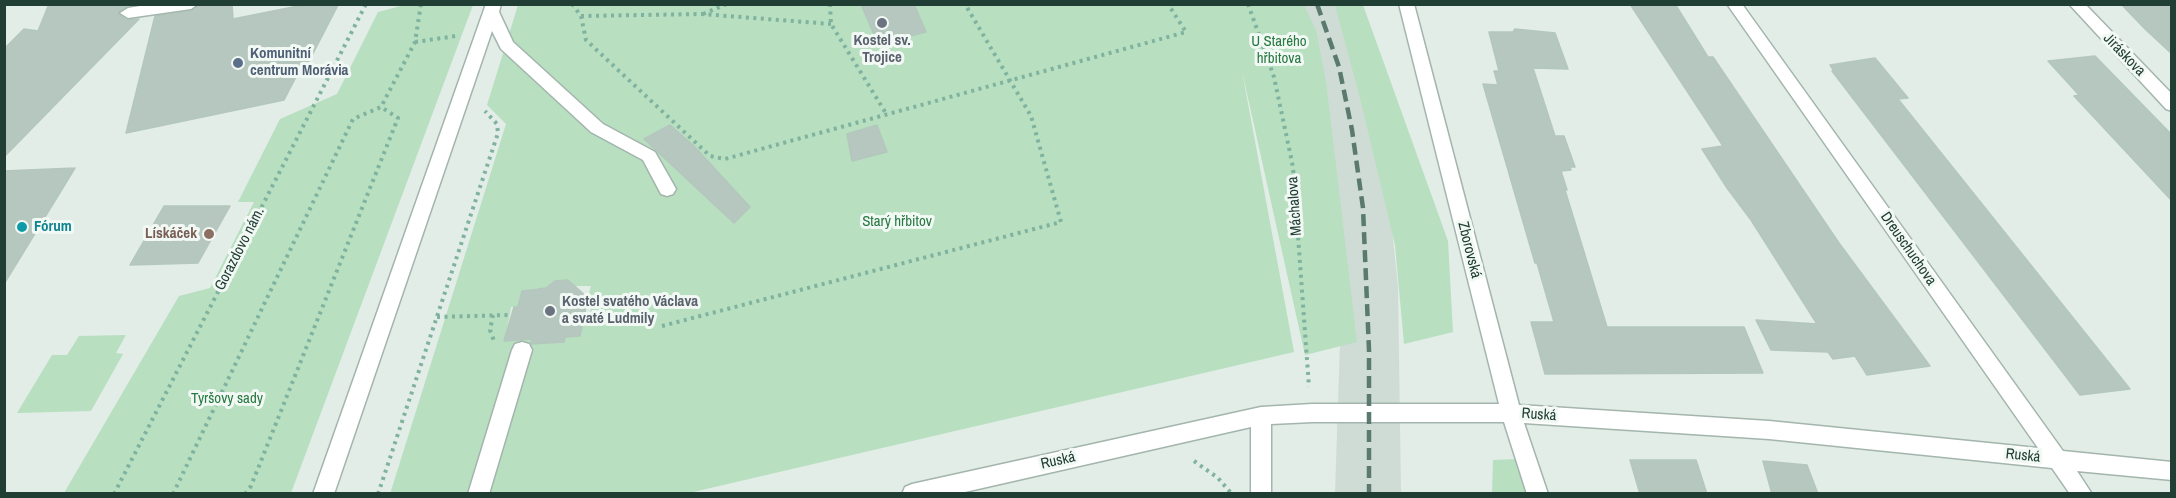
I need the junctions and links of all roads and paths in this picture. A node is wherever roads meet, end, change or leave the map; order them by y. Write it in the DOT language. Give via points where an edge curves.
graph roads {
  1 [pos="191,4"];
  2 [pos="366,4"];
  3 [pos="421,4"];
  4 [pos="572,4"];
  5 [pos="727,4"];
  6 [pos="830,4"];
  7 [pos="965,4"];
  8 [pos="1168,4"];
  9 [pos="1248,4"];
  10 [pos="1406,4"];
  11 [pos="1734,4"];
  12 [pos="2076,4"];
  13 [pos="492,8"];
  14 [pos="128,13"];
  15 [pos="702,14"];
  16 [pos="581,16"];
  17 [pos="831,24"];
  18 [pos="457,36"];
  19 [pos="415,42"];
  20 [pos="1009,81"];
  21 [pos="2172,105"];
  22 [pos="381,107"];
  23 [pos="483,107"];
  24 [pos="887,115"];
  25 [pos="667,189"];
  26 [pos="509,315"];
  27 [pos="437,317"];
  28 [pos="662,326"];
  29 [pos="522,350"];
  30 [pos="1312,413"];
  31 [pos="1511,413"];
  32 [pos="1261,416"];
  33 [pos="2059,460"];
  34 [pos="2172,471"];
  35 [pos="114,494"];
  36 [pos="173,494"];
  37 [pos="245,494"];
  38 [pos="323,494"];
  39 [pos="378,494"];
  40 [pos="478,494"];
  41 [pos="912,494"];
  42 [pos="1261,494"];
  43 [pos="1538,494"];
  44 [pos="2082,494"];
  1 -- 14 [label="street"];
  2 -- 35 [label="path, Gorazdovo nám."];
  3 -- 19 [label="path"];
  4 -- 16 [label="path"];
  5 -- 15 [label="path"];
  6 -- 17 [label="path"];
  7 -- 20 [label="path"];
  8 -- 20 [label="path" via="1186,32"];
  9 -- 30 [label="path, Máchalova" via="1274,77 1293,167"];
  10 -- 31 [label="street, Zborovská"];
  11 -- 33 [label="street, Dreuschuchova"];
  12 -- 21 [label="street, Jiráskova"];
  13 -- 25 [label="street" via="507,45 597,128 649,156"];
  13 -- 38 [label="street"];
  15 -- 16 [label="path"];
  15 -- 17 [label="path"];
  16 -- 24 [label="path" via="586,40 710,156 725,159"];
  17 -- 24 [label="path"];
  18 -- 19 [label="path"];
  19 -- 22 [label="path"];
  20 -- 24 [label="path"];
  20 -- 28 [label="path" via="1031,116 1061,222"];
  22 -- 36 [label="path" via="353,118"];
  22 -- 37 [label="path" via="398,118"];
  23 -- 27 [label="path" via="497,124 498,133"];
  26 -- 27 [label="path"];
  27 -- 39 [label="path"];
  29 -- 40 [label="street"];
  30 -- 31 [label="street, Ruská"];
  30 -- 32 [label="street, Ruská"];
  31 -- 33 [label="street, Ruská" via="1769,430"];
  31 -- 43 [label="street, Zborovská"];
  32 -- 41 [label="street, Ruská"];
  32 -- 42 [label="street"];
  33 -- 34 [label="street, Ruská"];
  33 -- 44 [label="street, Dreuschuchova"];
}
